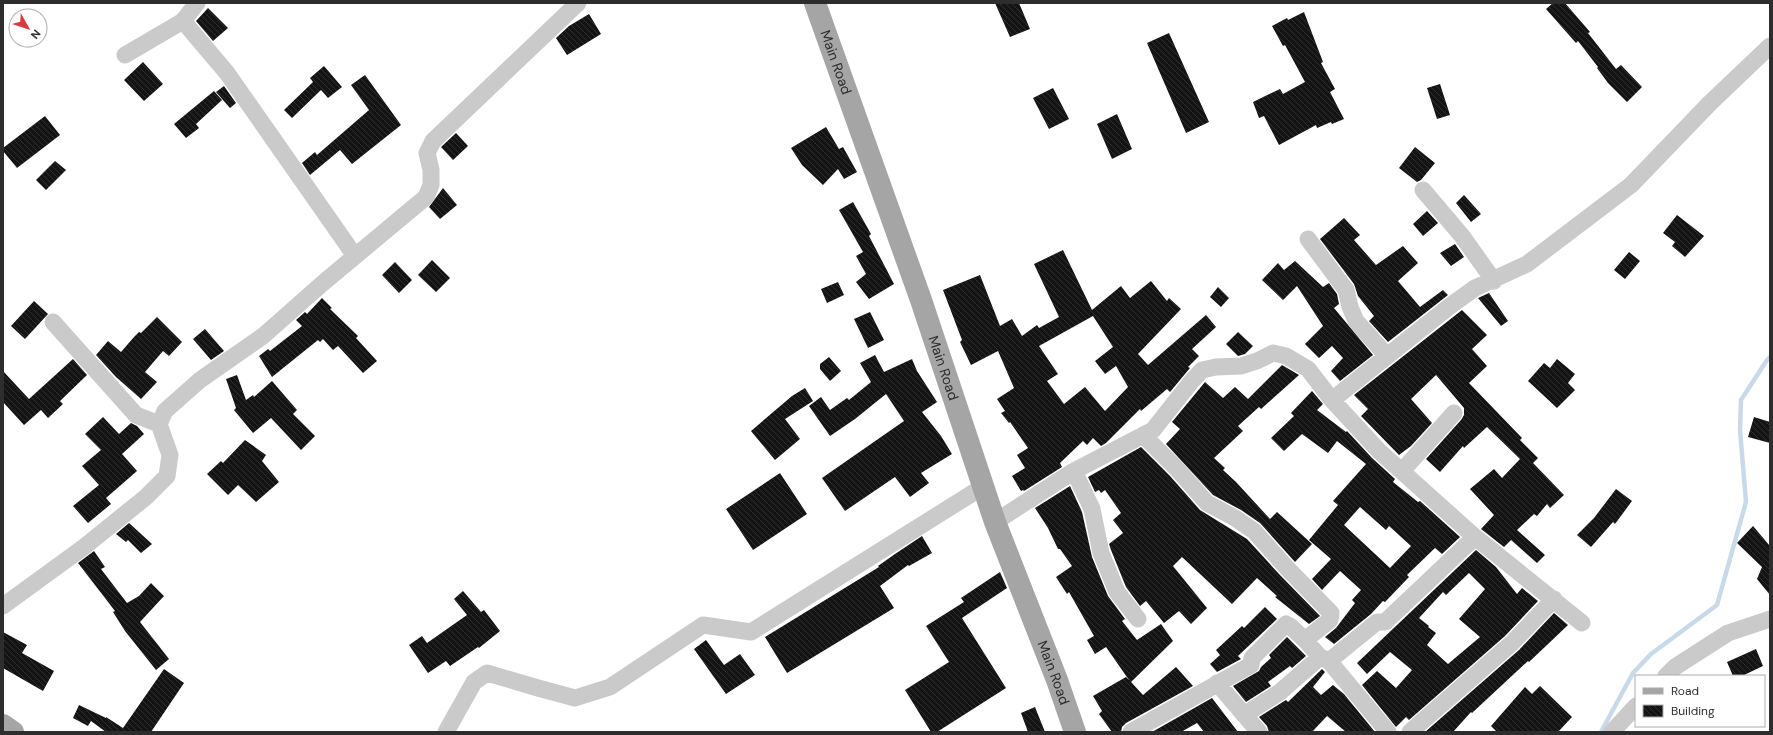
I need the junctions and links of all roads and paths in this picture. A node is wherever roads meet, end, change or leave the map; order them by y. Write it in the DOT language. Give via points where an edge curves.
graph roads {
  1 [pos="197,3"];
  2 [pos="578,3"];
  3 [pos="815,3"];
  4 [pos="183,22"];
  5 [pos="1770,46"];
  6 [pos="125,55"];
  7 [pos="1424,190"];
  8 [pos="1308,239"];
  9 [pos="355,256"];
  10 [pos="1494,280"];
  11 [pos="53,322"];
  12 [pos="1387,356"];
  13 [pos="1332,400"];
  14 [pos="1454,413"];
  15 [pos="159,424"];
  16 [pos="1143,435"];
  17 [pos="1074,471"];
  18 [pos="1402,471"];
  19 [pos="984,486"];
  20 [pos="995,522"];
  21 [pos="1475,537"];
  22 [pos="1554,599"];
  23 [pos="3,606"];
  24 [pos="1138,619"];
  25 [pos="1770,619"];
  26 [pos="1582,623"];
  27 [pos="1305,640"];
  28 [pos="1324,659"];
  29 [pos="1667,675"];
  30 [pos="1217,683"];
  31 [pos="1635,707"];
  32 [pos="1244,715"];
  33 [pos="3,725"];
  34 [pos="13,732"];
  35 [pos="446,732"];
  36 [pos="1075,732"];
  37 [pos="1131,732"];
  38 [pos="1258,732"];
  39 [pos="1388,732"];
  40 [pos="1410,732"];
  41 [pos="1612,732"];
  1 -- 4 [label="street"];
  2 -- 9 [label="street" via="433,141 428,152 431,185 426,197"];
  3 -- 19 [label="main road, Main Road"];
  4 -- 6 [label="street"];
  4 -- 9 [label="street" via="226,73"];
  5 -- 10 [label="street" via="1710,103 1631,185 1527,264"];
  7 -- 10 [label="street"];
  8 -- 12 [label="street" via="1346,290 1356,321"];
  9 -- 15 [label="street" via="263,336 164,411"];
  10 -- 12 [label="street" via="1475,288"];
  11 -- 15 [label="street" via="136,415"];
  12 -- 13 [label="street"];
  13 -- 16 [label="street" via="1308,369 1286,356 1273,353 1240,366 1202,370 1153,430"];
  13 -- 18 [label="street" via="1379,451"];
  14 -- 18 [label="street"];
  15 -- 23 [label="street" via="170,455 167,476 146,497 84,547"];
  16 -- 17 [label="street"];
  16 -- 27 [label="street" via="1207,503 1254,532 1331,613 1330,620"];
  17 -- 20 [label="street"];
  17 -- 24 [label="street" via="1092,509 1101,553 1118,592"];
  18 -- 21 [label="street"];
  19 -- 20 [label="main road, Main Road"];
  19 -- 35 [label="street" via="751,632 703,624 610,687 575,698 487,673 474,682"];
  20 -- 36 [label="main road, Main Road"];
  21 -- 22 [label="street"];
  21 -- 28 [label="street" via="1385,622 1377,622"];
  22 -- 26 [label="street"];
  22 -- 40 [label="street" via="1512,643"];
  25 -- 29 [label="street" via="1728,632"];
  27 -- 28 [label="street"];
  27 -- 30 [label="street" via="1286,624 1252,658 1251,665"];
  28 -- 32 [label="street"];
  28 -- 39 [label="street"];
  30 -- 32 [label="street"];
  30 -- 37 [label="street"];
  31 -- 41 [label="street"];
  32 -- 38 [label="street"];
  33 -- 34 [label="main road"];
}
